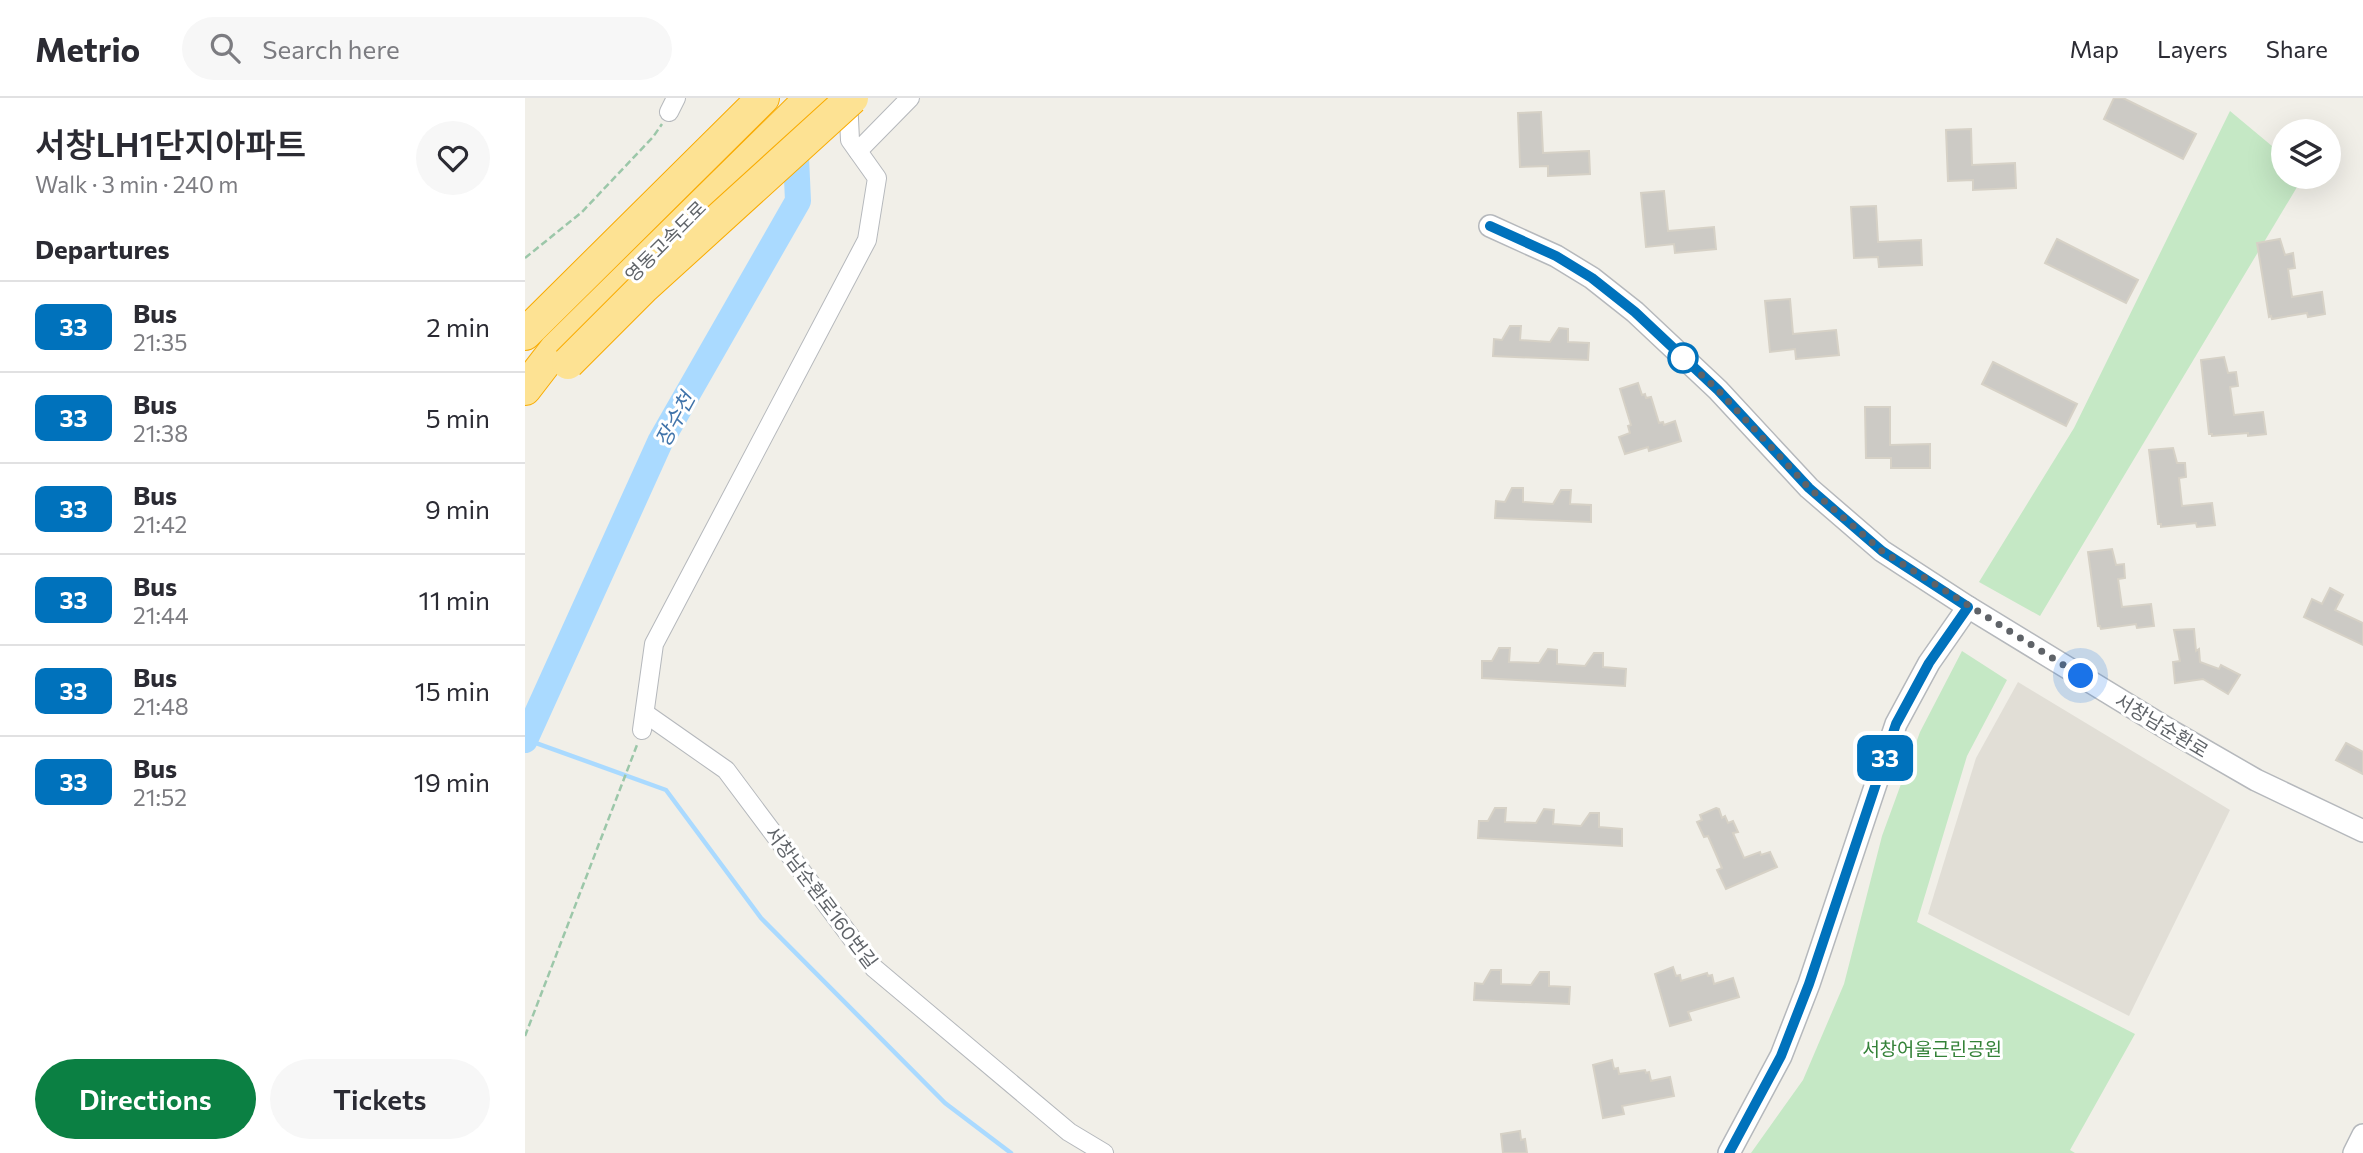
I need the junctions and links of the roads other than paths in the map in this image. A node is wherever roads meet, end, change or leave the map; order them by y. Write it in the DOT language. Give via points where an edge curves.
graph roads {
  1 [pos="763,98"];
  2 [pos="811,98"];
  3 [pos="850,98"];
  4 [pos="910,98"];
  5 [pos="858,151"];
  6 [pos="1490,226"];
  7 [pos="525,334"];
  8 [pos="562,357"];
  9 [pos="525,389"];
  10 [pos="525,396"];
  11 [pos="1968,607"];
  12 [pos="2363,831"];
  13 [pos="2363,1135"];
  14 [pos="1104,1153"];
  15 [pos="1729,1153"];
  16 [pos="2354,1153"];
  1 -- 7 [label="highway, 영동고속도로"];
  2 -- 8 [label="highway, 영동고속도로"];
  3 -- 5 [label="street" via="850,140"];
  3 -- 8 [label="highway, bridge"];
  4 -- 5 [label="street"];
  5 -- 14 [label="street, 서창남순환로160번길" via="877,177 867,240 654,644 644,722 726,770 874,968 1058,1124"];
  6 -- 11 [label="street, 서창남순환로" via="1556,256 1603,286 1718,390 1819,497 1882,551"];
  8 -- 9 [label="highway, 영동고속도로"];
  8 -- 10 [label="highway"];
  11 -- 12 [label="street, 서창남순환로" via="2256,780"];
  11 -- 15 [label="street" via="1929,663 1896,724 1781,1056"];
  13 -- 16 [label="street"];
}
